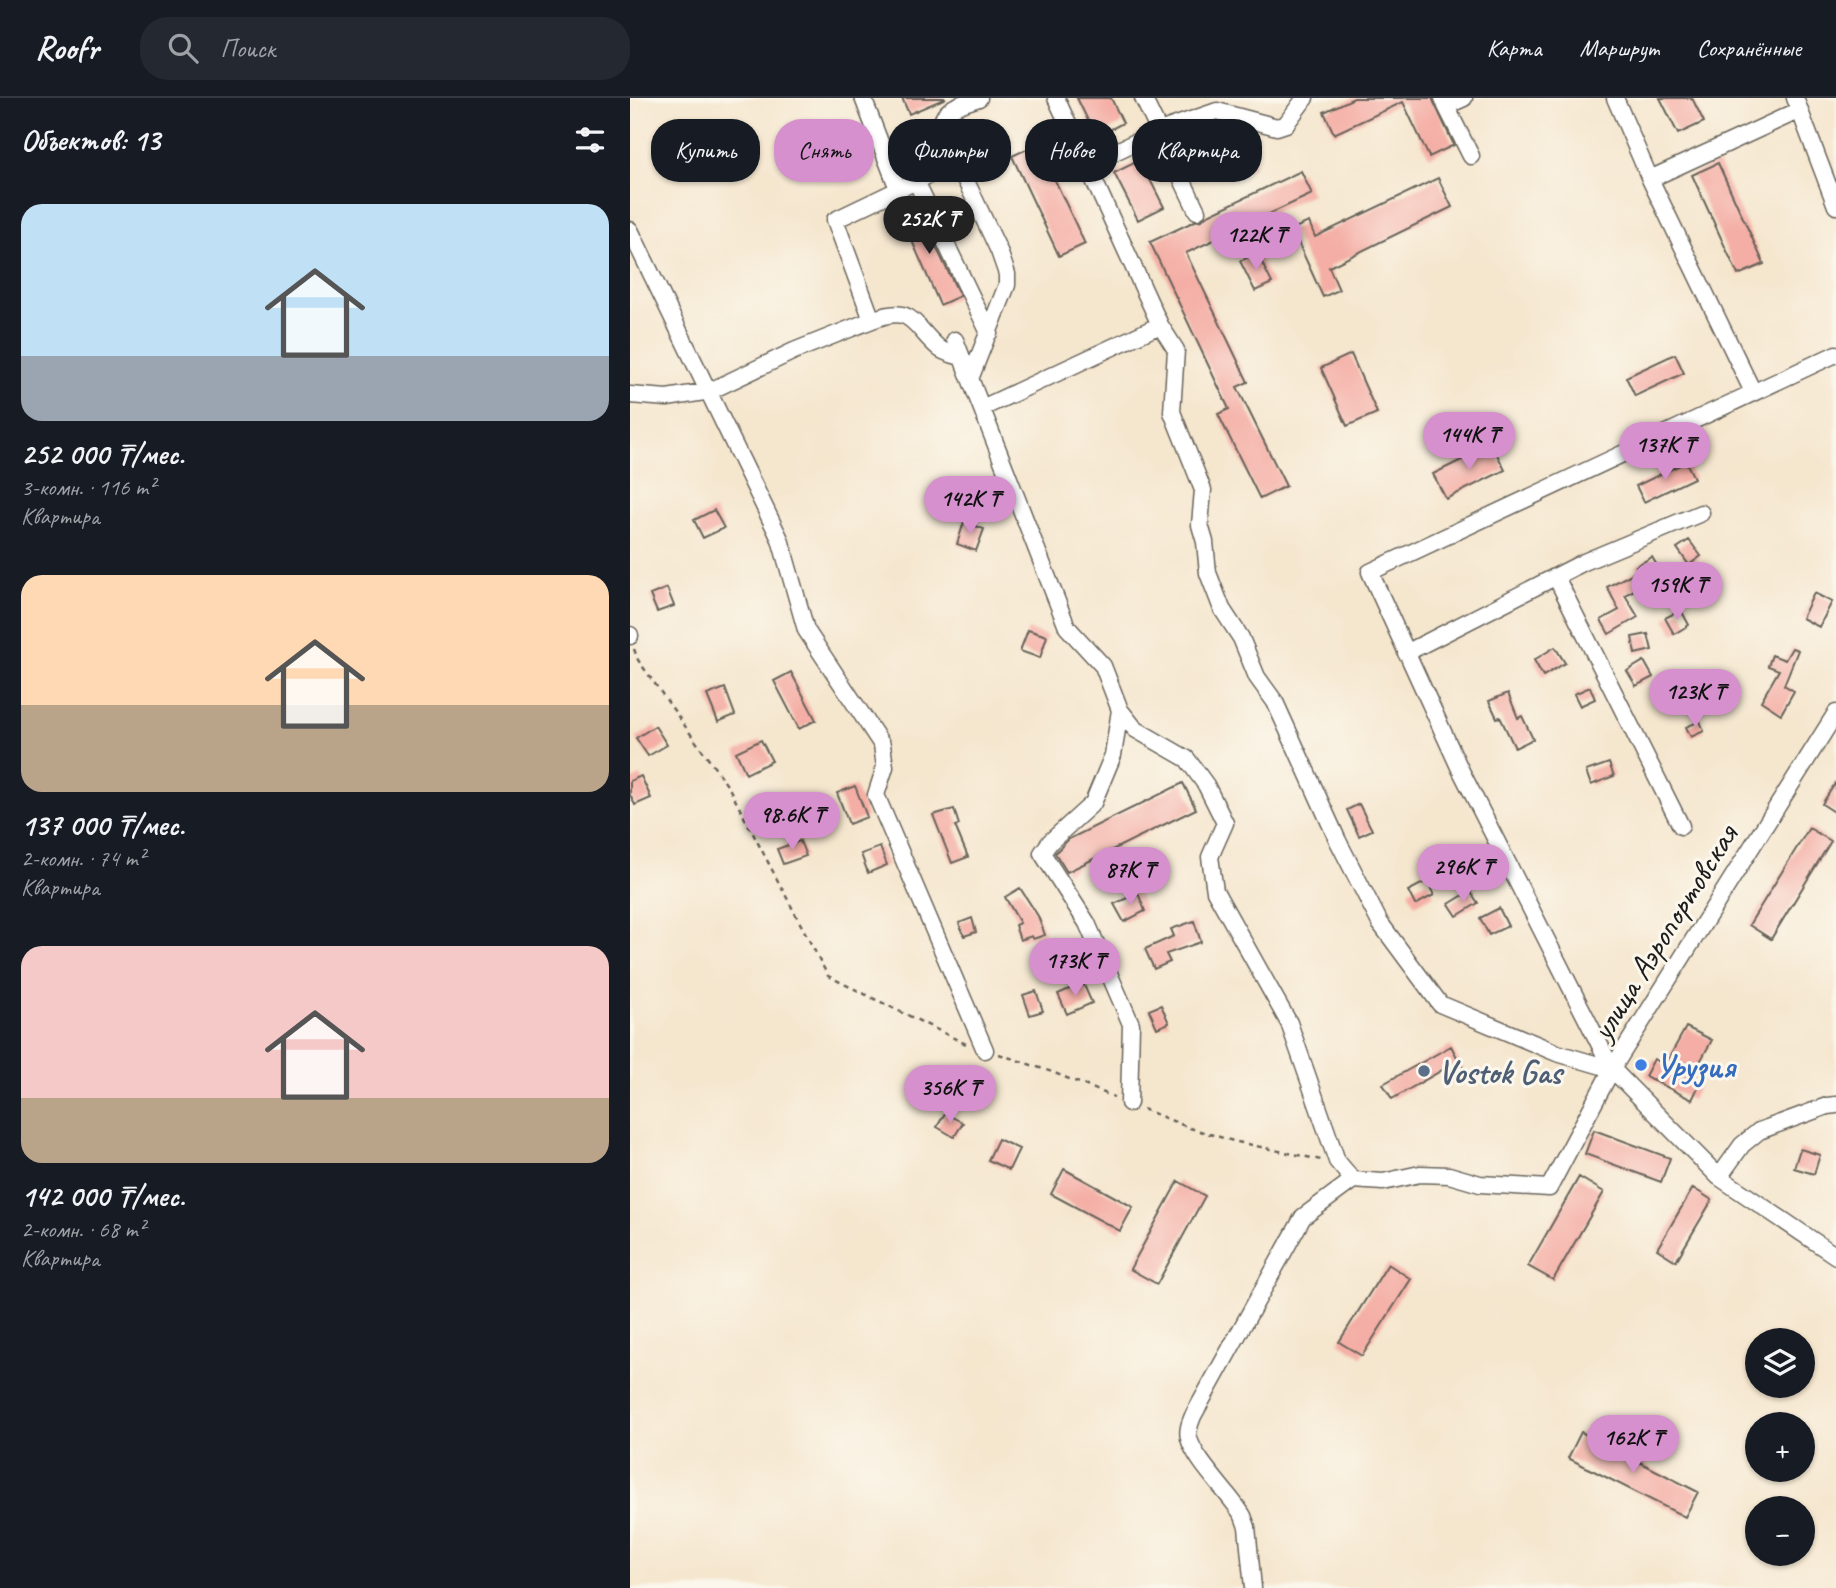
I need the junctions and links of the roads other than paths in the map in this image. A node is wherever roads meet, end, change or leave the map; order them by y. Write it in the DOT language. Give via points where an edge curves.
graph roads {
  1 [pos="863,98"];
  2 [pos="979,98"];
  3 [pos="1056,98"];
  4 [pos="1143,98"];
  5 [pos="1305,98"];
  6 [pos="1464,98"];
  7 [pos="1615,98"];
  8 [pos="957,102"];
  9 [pos="1445,102"];
  10 [pos="1798,104"];
  11 [pos="942,119"];
  12 [pos="1066,119"];
  13 [pos="1153,119"];
  14 [pos="1194,119"];
  15 [pos="1247,119"];
  16 [pos="1262,123"];
  17 [pos="1471,156"];
  18 [pos="1650,179"];
  19 [pos="914,182"];
  20 [pos="916,182"];
  21 [pos="966,182"];
  22 [pos="1095,182"];
  23 [pos="1183,182"];
  24 [pos="898,189"];
  25 [pos="1836,206"];
  26 [pos="1197,211"];
  27 [pos="630,230"];
  28 [pos="872,320"];
  29 [pos="1160,325"];
  30 [pos="989,333"];
  31 [pos="955,340"];
  32 [pos="1836,354"];
  33 [pos="961,357"];
  34 [pos="970,379"];
  35 [pos="710,391"];
  36 [pos="1753,392"];
  37 [pos="630,395"];
  38 [pos="982,408"];
  39 [pos="1701,513"];
  40 [pos="1556,576"];
  41 [pos="1408,657"];
  42 [pos="1120,710"];
  43 [pos="1836,713"];
  44 [pos="1681,826"];
  45 [pos="985,1050"];
  46 [pos="1612,1069"];
  47 [pos="1129,1103"];
  48 [pos="1836,1105"];
  49 [pos="1719,1177"];
  50 [pos="1353,1180"];
  51 [pos="1836,1256"];
  52 [pos="1253,1588"];
  1 -- 24 [label="street"];
  2 -- 8 [label="street"];
  3 -- 12 [label="street"];
  4 -- 13 [label="street"];
  5 -- 16 [label="street" via="1286,124"];
  6 -- 9 [label="street"];
  7 -- 18 [label="street"];
  8 -- 11 [label="street"];
  9 -- 17 [label="street"];
  10 -- 18 [label="street"];
  10 -- 25 [label="street"];
  14 -- 15 [label="street" via="1217,111"];
  18 -- 36 [label="street"];
  19 -- 24 [label="street"];
  20 -- 30 [label="street"];
  21 -- 30 [label="street" via="1007,274"];
  22 -- 29 [label="street"];
  23 -- 26 [label="street"];
  24 -- 28 [label="street" via="835,220"];
  27 -- 35 [label="street"];
  28 -- 33 [label="street" via="889,313 911,318 942,351"];
  28 -- 35 [label="street"];
  29 -- 38 [label="street"];
  29 -- 46 [label="street" via="1176,350 1172,412 1203,491 1200,524 1208,573 1380,923 1440,1004 1557,1053"];
  30 -- 34 [label="street"];
  31 -- 33 [label="street"];
  32 -- 36 [label="street"];
  33 -- 34 [label="street"];
  34 -- 38 [label="street"];
  35 -- 37 [label="street" via="667,398"];
  35 -- 45 [label="street" via="780,540 806,630 882,745 885,767 876,795"];
  36 -- 41 [label="street" via="1370,572"];
  38 -- 42 [label="street" via="1067,627 1103,666"];
  39 -- 40 [label="street"];
  40 -- 41 [label="street"];
  40 -- 44 [label="street"];
  41 -- 46 [label="street"];
  42 -- 47 [label="street" via="1113,755 1093,803 1042,853 1087,923 1131,1024"];
  42 -- 50 [label="street" via="1135,729 1187,760 1225,823 1210,857 1215,891 1289,1023 1337,1161"];
  43 -- 46 [label="street, улица Аэропортовская"];
  46 -- 49 [label="street"];
  46 -- 50 [label="street, улица Аэропортовская" via="1549,1188 1480,1184 1448,1175 1420,1174 1383,1182"];
  48 -- 49 [label="street" via="1759,1131 1742,1144"];
  49 -- 51 [label="street"];
  50 -- 52 [label="street" via="1303,1217 1189,1427 1194,1450 1244,1516"];
}
